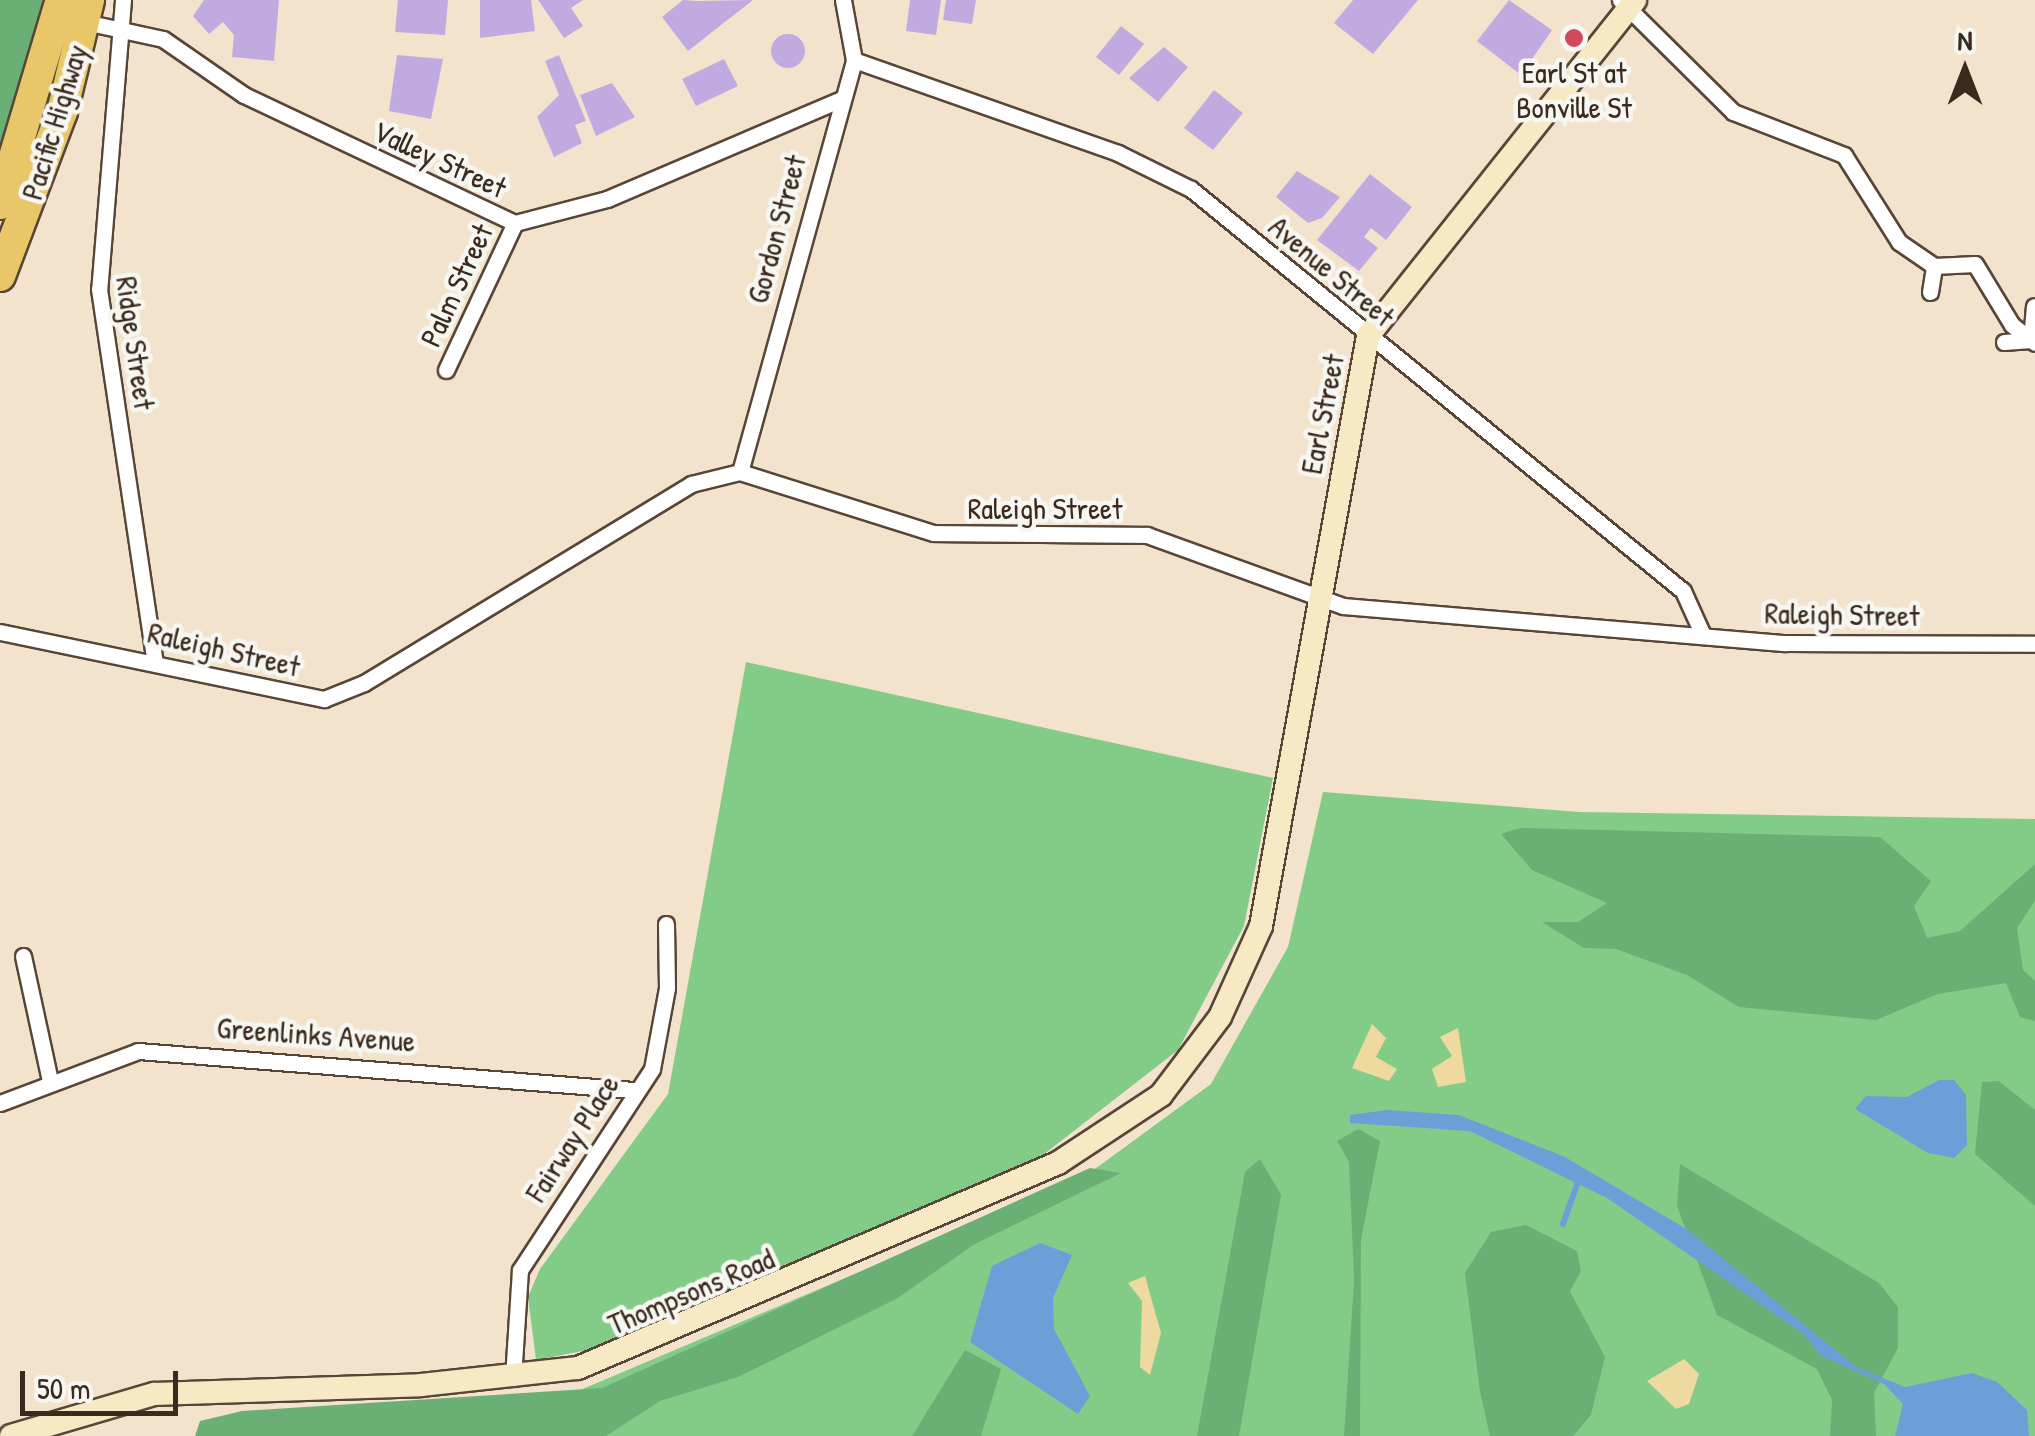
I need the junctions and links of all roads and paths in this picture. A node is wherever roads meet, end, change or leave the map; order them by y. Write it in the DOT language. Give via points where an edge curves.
graph roads {
  1 [pos="61,0"];
  2 [pos="123,0"];
  3 [pos="843,0"];
  4 [pos="1628,2"];
  5 [pos="87,11"];
  6 [pos="120,30"];
  7 [pos="854,60"];
  8 [pos="839,100"];
  9 [pos="0,204"];
  10 [pos="515,223"];
  11 [pos="1934,266"];
  12 [pos="0,276"];
  13 [pos="1930,292"];
  14 [pos="2034,306"];
  15 [pos="1368,336"];
  16 [pos="2004,342"];
  17 [pos="2033,342"];
  18 [pos="446,370"];
  19 [pos="740,472"];
  20 [pos="1318,598"];
  21 [pos="0,632"];
  22 [pos="1703,634"];
  23 [pos="2035,644"];
  24 [pos="155,662"];
  25 [pos="666,924"];
  26 [pos="1260,926"];
  27 [pos="22,956"];
  28 [pos="50,1081"];
  29 [pos="636,1090"];
  30 [pos="0,1103"];
  31 [pos="513,1378"];
  32 [pos="11,1436"];
  1 -- 9 [label="highway, Pacific Highway"];
  2 -- 6 [label="street, Ridge Street"];
  3 -- 7 [label="street"];
  4 -- 11 [label="street" via="1733,112 1844,155 1882,223"];
  4 -- 15 [label="street, Earl Street"];
  5 -- 6 [label="street, Valley Street"];
  5 -- 12 [label="highway, Pacific Highway" via="50,149"];
  6 -- 10 [label="street, Valley Street" via="163,39 244,95"];
  6 -- 24 [label="street, Ridge Street" via="98,289"];
  7 -- 8 [label="street, Gordon Street"];
  7 -- 15 [label="street, Avenue Street" via="1159,169"];
  8 -- 10 [label="street, Valley Street" via="606,199"];
  8 -- 19 [label="street, Gordon Street"];
  10 -- 18 [label="street, Palm Street"];
  11 -- 13 [label="street"];
  11 -- 17 [label="street" via="1975,264"];
  14 -- 17 [label="street"];
  15 -- 20 [label="street, Earl Street"];
  15 -- 22 [label="street, Avenue Street" via="1683,591"];
  16 -- 17 [label="street"];
  19 -- 20 [label="street, Raleigh Street" via="934,533 1147,536"];
  19 -- 24 [label="street, Raleigh Street" via="692,484 364,683 324,699"];
  20 -- 22 [label="street, Raleigh Street"];
  20 -- 26 [label="street, Earl Street"];
  21 -- 24 [label="street, Raleigh Street"];
  22 -- 23 [label="street, Raleigh Street"];
  25 -- 29 [label="street, Fairway Place" via="667,988 652,1069"];
  26 -- 31 [label="street, Thompsons Road" via="1208,1033 1162,1095 1103,1136 611,1358"];
  27 -- 28 [label="street"];
  28 -- 29 [label="street, Greenlinks Avenue" via="138,1051"];
  28 -- 30 [label="street, Greenlinks Avenue"];
  29 -- 31 [label="street, Fairway Place" via="520,1270"];
  31 -- 32 [label="street, Thompsons Road" via="154,1394"];
}
